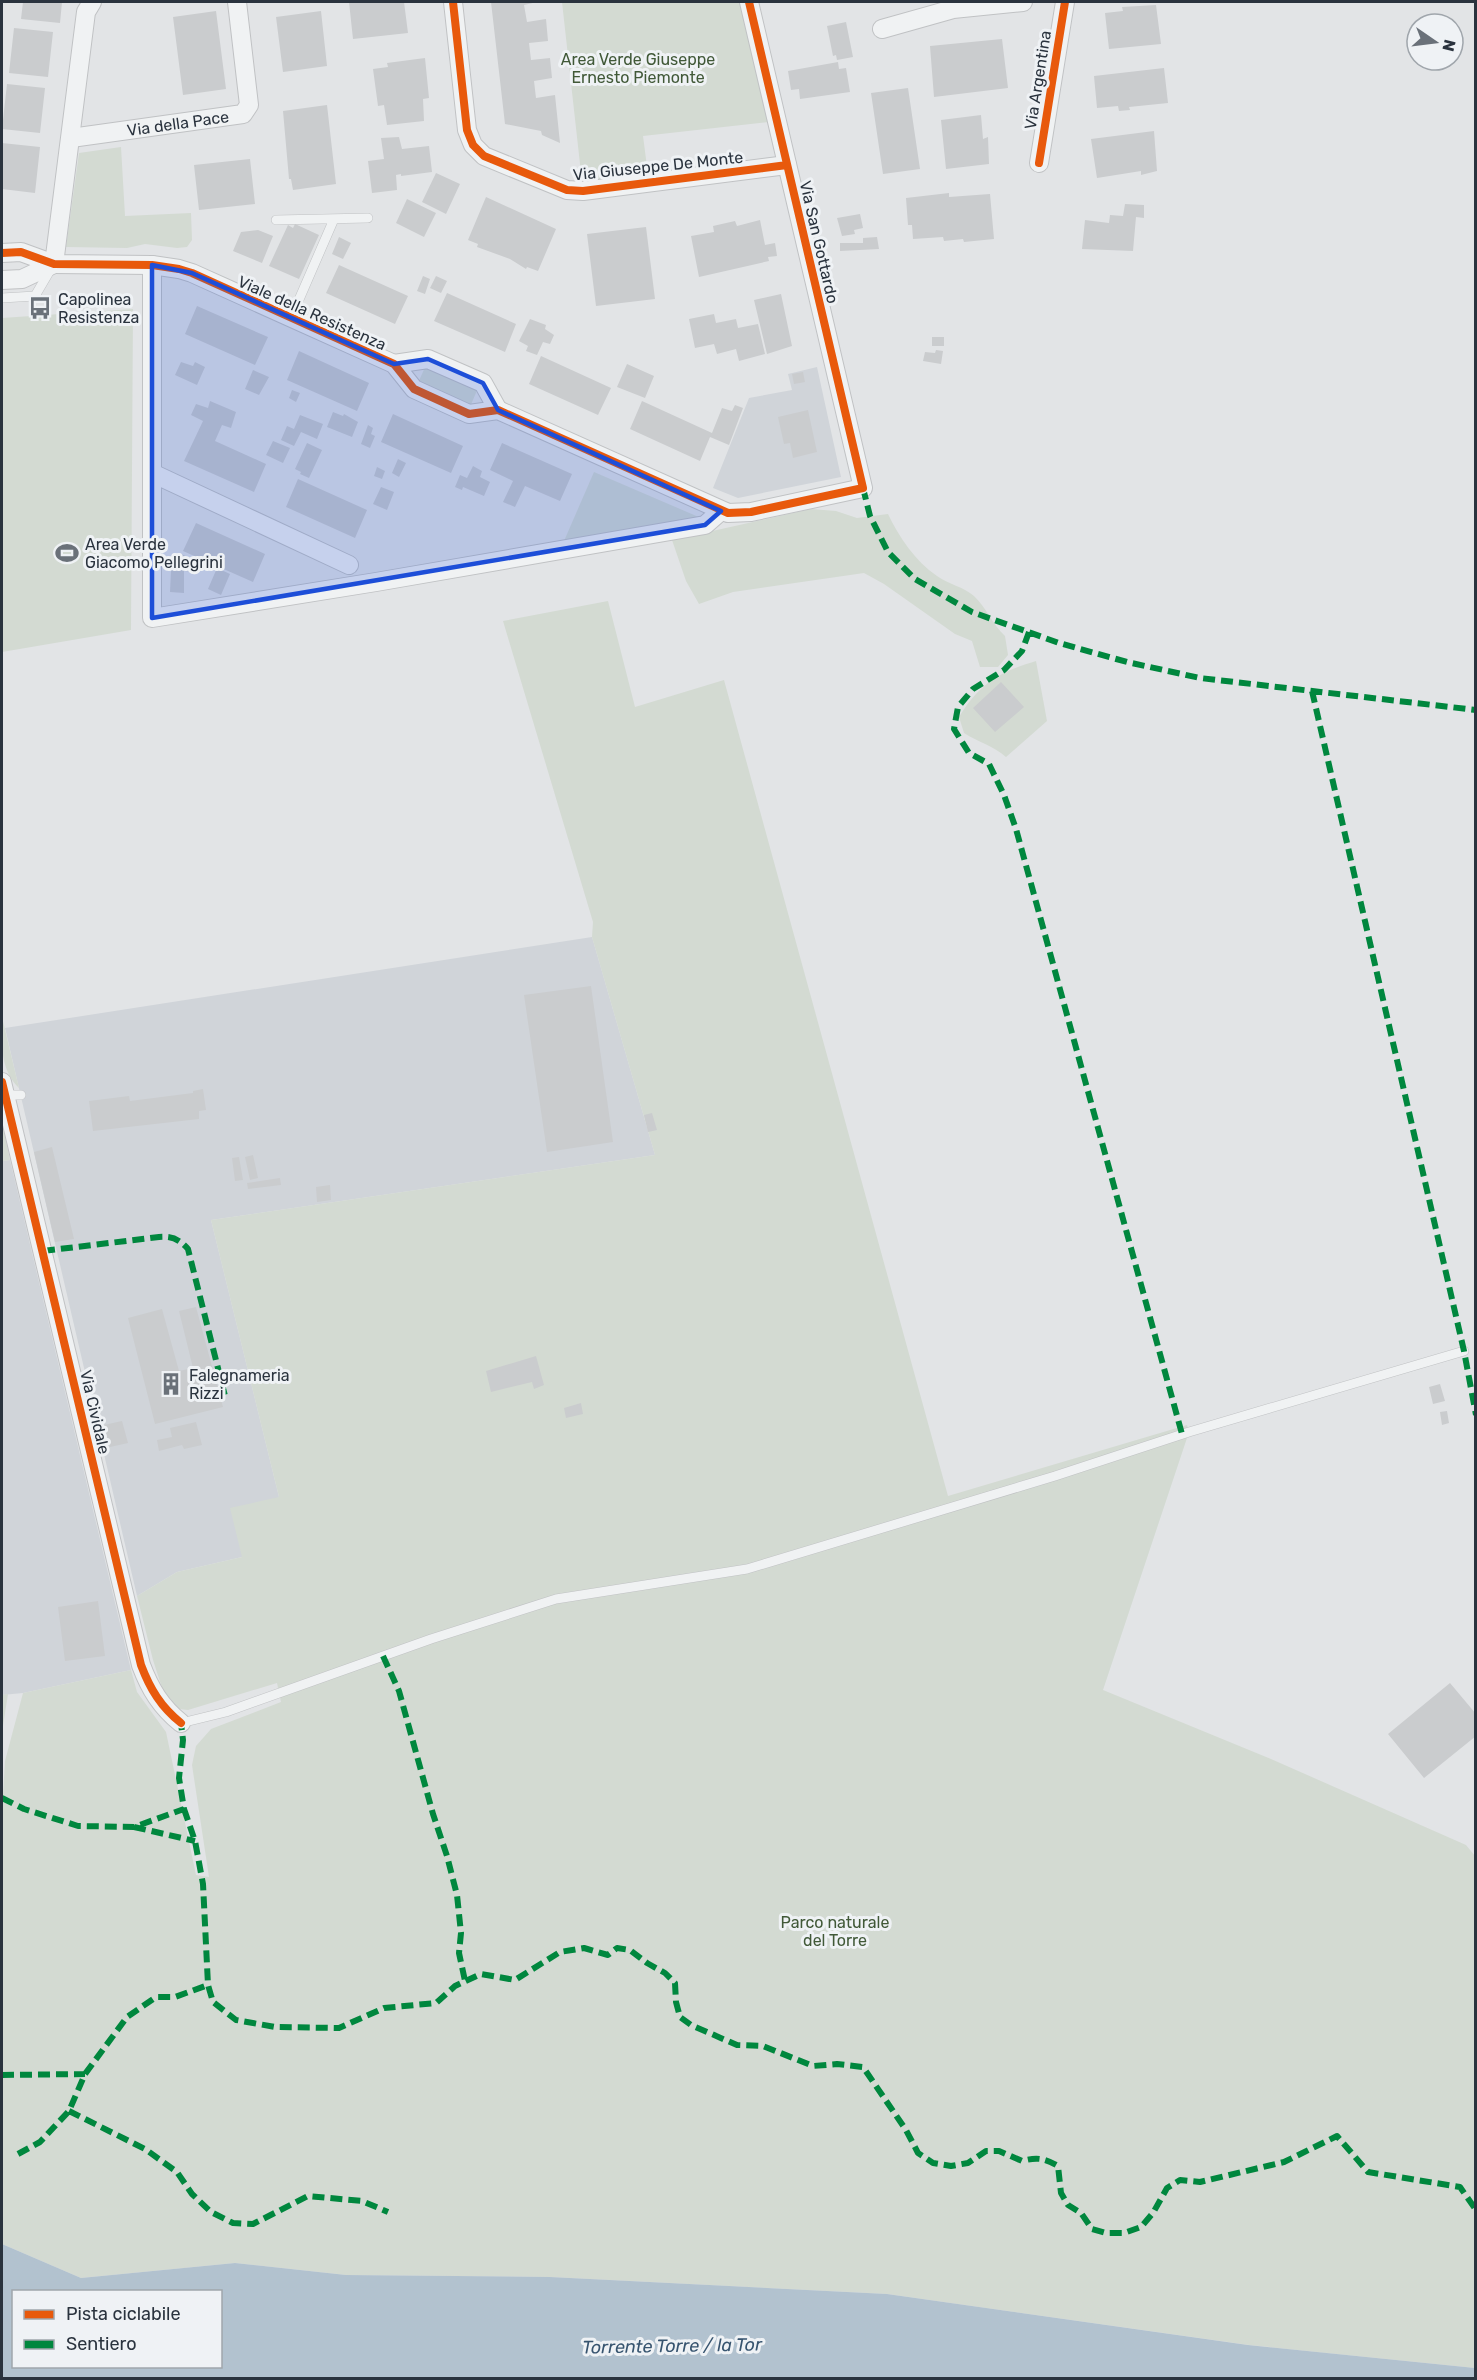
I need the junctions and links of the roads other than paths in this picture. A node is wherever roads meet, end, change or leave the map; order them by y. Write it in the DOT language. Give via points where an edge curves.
graph roads {
  1 [pos="92,2"];
  2 [pos="237,2"];
  3 [pos="453,2"];
  4 [pos="749,2"];
  5 [pos="1023,2"];
  6 [pos="1065,2"];
  7 [pos="882,29"];
  8 [pos="70,138"];
  9 [pos="1039,163"];
  10 [pos="787,165"];
  11 [pos="368,218"];
  12 [pos="334,219"];
  13 [pos="276,220"];
  14 [pos="2,253"];
  15 [pos="54,264"];
  16 [pos="152,265"];
  17 [pos="2,280"];
  18 [pos="2,298"];
  19 [pos="291,318"];
  20 [pos="394,364"];
  21 [pos="498,410"];
  22 [pos="152,473"];
  23 [pos="721,511"];
  24 [pos="350,566"];
  25 [pos="7,1092"];
  26 [pos="1464,1351"];
  27 [pos="181,1723"];
  1 -- 8 [label="street" via="86,12"];
  2 -- 8 [label="street, Via della Pace" via="249,105 243,114"];
  3 -- 10 [label="street, Via Giuseppe De Monte" via="467,130 473,145 484,156 567,190 583,191"];
  4 -- 10 [label="street, Via San Gottardo"];
  5 -- 7 [label="street" via="952,9"];
  6 -- 9 [label="street, Via Argentina"];
  8 -- 15 [label="street"];
  10 -- 23 [label="street, Via San Gottardo" via="863,488 743,514"];
  11 -- 12 [label="lane"];
  12 -- 13 [label="lane"];
  12 -- 19 [label="lane, Viale della Resistenza"];
  14 -- 15 [label="street, Viale della Resistenza" via="21,252"];
  15 -- 16 [label="street, Viale della Resistenza"];
  15 -- 17 [label="street, Viale della Resistenza" via="22,279"];
  15 -- 18 [label="lane" via="35,296"];
  16 -- 19 [label="street, Viale della Resistenza" via="192,273"];
  16 -- 22 [label="street"];
  19 -- 20 [label="street, Viale della Resistenza"];
  20 -- 21 [label="street, Viale della Resistenza" via="414,389 469,414"];
  20 -- 21 [label="street, Viale della Resistenza" via="428,359 483,383"];
  21 -- 23 [label="street"];
  22 -- 23 [label="street" via="152,618 705,525"];
  22 -- 24 [label="street"];
  25 -- 27 [label="street, Via Cividale" via="141,1665 159,1702"];
  26 -- 27 [label="lane" via="747,1569 556,1599 226,1712"];
}
